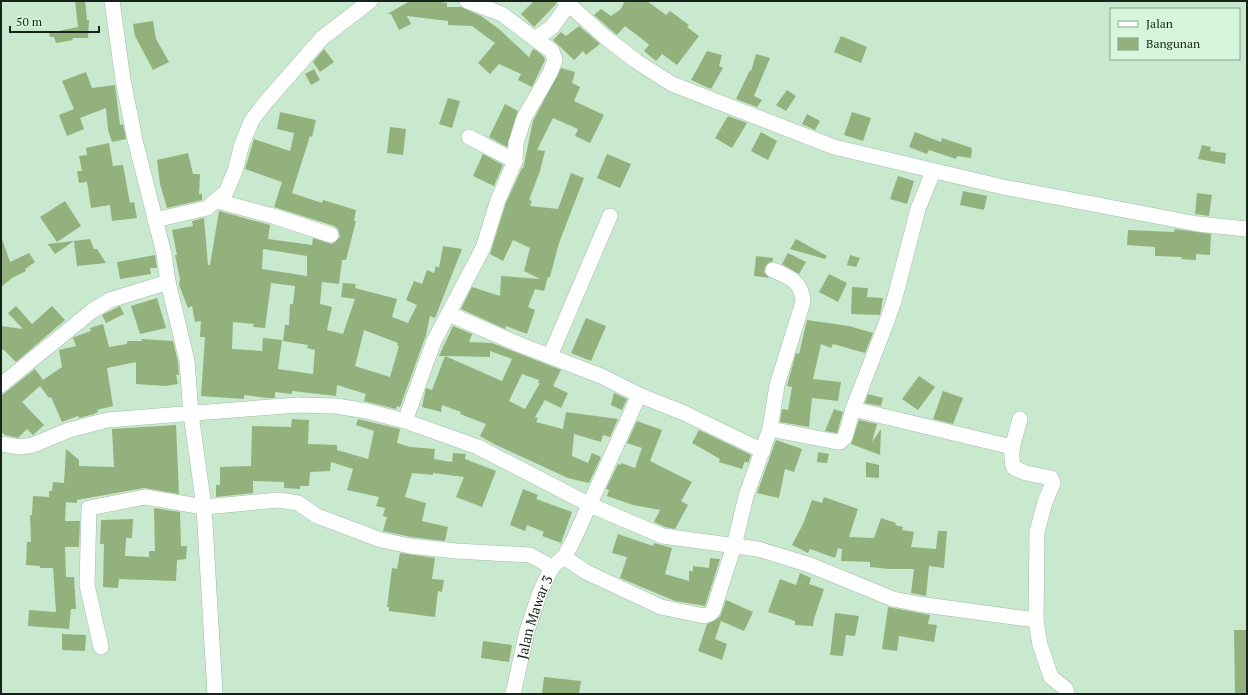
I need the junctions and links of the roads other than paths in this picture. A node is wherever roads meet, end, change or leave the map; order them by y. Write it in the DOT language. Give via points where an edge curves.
graph roads {
  1 [pos="112,1"];
  2 [pos="370,1"];
  3 [pos="467,1"];
  4 [pos="567,3"];
  5 [pos="535,39"];
  6 [pos="469,137"];
  7 [pos="515,161"];
  8 [pos="933,172"];
  9 [pos="217,201"];
  10 [pos="610,216"];
  11 [pos="155,220"];
  12 [pos="1247,230"];
  13 [pos="331,235"];
  14 [pos="773,270"];
  15 [pos="168,282"];
  16 [pos="449,314"];
  17 [pos="550,356"];
  18 [pos="1,385"];
  19 [pos="639,395"];
  20 [pos="853,409"];
  21 [pos="191,414"];
  22 [pos="1020,419"];
  23 [pos="405,420"];
  24 [pos="770,429"];
  25 [pos="1,444"];
  26 [pos="1012,446"];
  27 [pos="763,451"];
  28 [pos="590,505"];
  29 [pos="204,507"];
  30 [pos="734,546"];
  31 [pos="564,557"];
  32 [pos="552,567"];
  33 [pos="1036,620"];
  34 [pos="101,647"];
  35 [pos="215,694"];
  36 [pos="513,694"];
  37 [pos="1068,694"];
  1 -- 11 [label="street" via="129,110"];
  2 -- 9 [label="street" via="322,38 265,103 252,120 231,182"];
  3 -- 5 [label="street" via="502,14"];
  4 -- 5 [label="street" via="552,27"];
  4 -- 8 [label="street" via="636,62 672,84 834,147"];
  5 -- 7 [label="street" via="552,51 555,60 524,118 516,143"];
  6 -- 7 [label="street"];
  7 -- 16 [label="street" via="498,200 482,248"];
  8 -- 12 [label="street" via="1198,224"];
  8 -- 20 [label="street" via="918,209 894,301"];
  9 -- 11 [label="street" via="207,208"];
  9 -- 13 [label="street"];
  10 -- 17 [label="street"];
  11 -- 15 [label="street"];
  14 -- 24 [label="street" via="790,276 802,289 803,302 777,385"];
  15 -- 18 [label="street" via="110,300 92,311"];
  15 -- 21 [label="street" via="187,362"];
  16 -- 17 [label="street"];
  16 -- 23 [label="street" via="434,341"];
  17 -- 19 [label="street" via="601,376"];
  19 -- 27 [label="street" via="684,413"];
  19 -- 28 [label="street, Jalan Mawar 3"];
  20 -- 24 [label="street" via="845,437 840,442"];
  20 -- 26 [label="street"];
  21 -- 23 [label="street" via="297,405 336,406 367,410"];
  21 -- 25 [label="street" via="107,420 63,432 33,445 20,447"];
  21 -- 29 [label="street"];
  22 -- 26 [label="street"];
  23 -- 28 [label="street" via="478,447"];
  24 -- 27 [label="street"];
  26 -- 33 [label="street" via="1014,468 1051,478 1053,483 1044,502 1037,532"];
  27 -- 30 [label="street" via="746,496"];
  28 -- 30 [label="street" via="663,536"];
  28 -- 31 [label="street, Jalan Mawar 3"];
  29 -- 32 [label="street" via="279,500 298,503 317,516 381,540 410,546 530,556"];
  29 -- 34 [label="street" via="145,496 90,508 87,585"];
  29 -- 35 [label="street"];
  30 -- 31 [label="street" via="714,610 704,616 662,607 586,572"];
  30 -- 33 [label="street" via="758,549 810,565 893,599"];
  31 -- 32 [label="street, Jalan Mawar 3"];
  32 -- 36 [label="street, Jalan Mawar 3" via="540,592 527,632"];
  33 -- 37 [label="street" via="1040,645 1051,677"];
}
